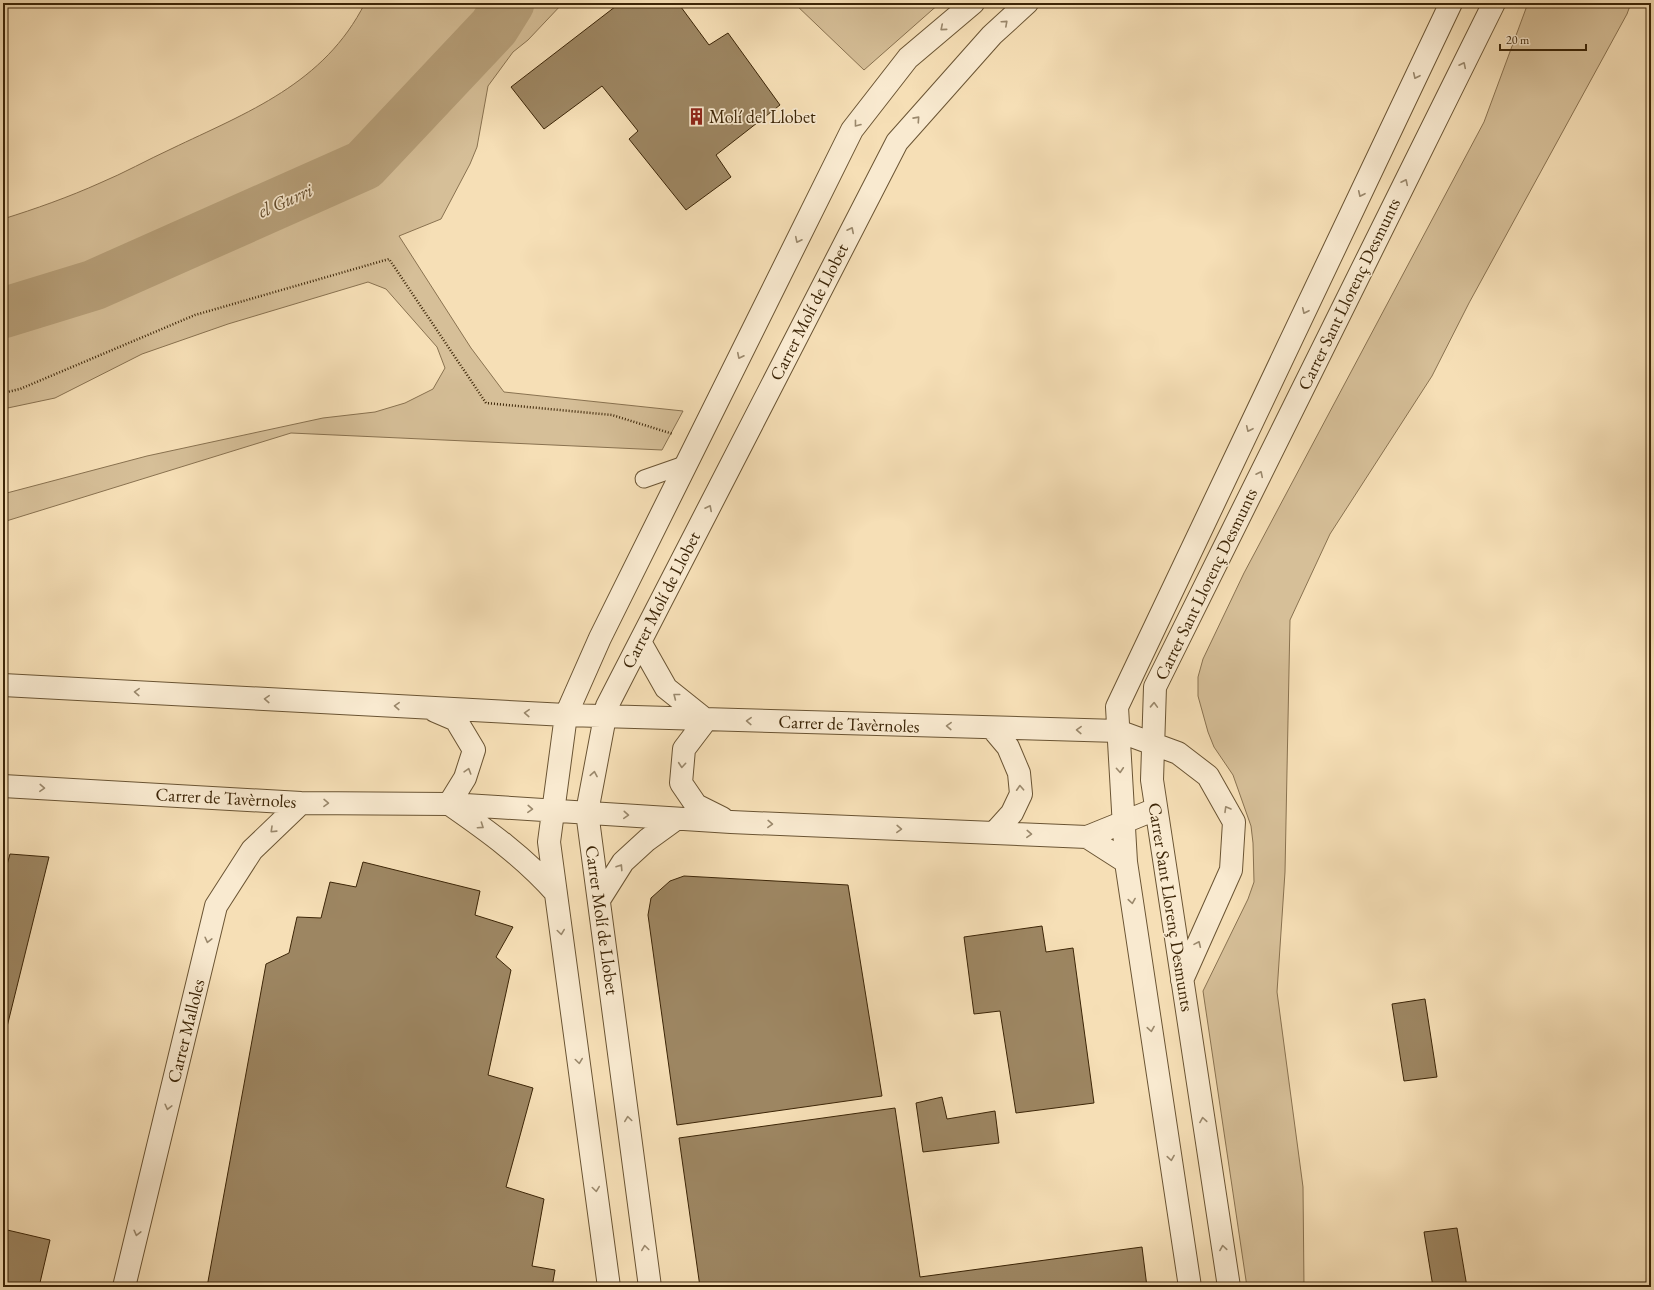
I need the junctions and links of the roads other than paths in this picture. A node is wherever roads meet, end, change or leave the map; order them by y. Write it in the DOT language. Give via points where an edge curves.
graph roads {
  1 [pos="973,3"];
  2 [pos="1027,3"];
  3 [pos="1451,3"];
  4 [pos="1494,3"];
  5 [pos="687,464"];
  6 [pos="644,479"];
  7 [pos="640,642"];
  8 [pos="3,685"];
  9 [pos="427,708"];
  10 [pos="566,715"];
  11 [pos="605,716"];
  12 [pos="706,720"];
  13 [pos="992,728"];
  14 [pos="1118,731"];
  15 [pos="1153,744"];
  16 [pos="3,786"];
  17 [pos="301,803"];
  18 [pos="449,804"];
  19 [pos="1156,809"];
  20 [pos="554,810"];
  21 [pos="587,812"];
  22 [pos="676,819"];
  23 [pos="731,822"];
  24 [pos="1124,822"];
  25 [pos="994,832"];
  26 [pos="1087,837"];
  27 [pos="1126,862"];
  28 [pos="556,893"];
  29 [pos="599,900"];
  30 [pos="1182,980"];
  31 [pos="124,1287"];
  32 [pos="609,1287"];
  33 [pos="650,1287"];
  34 [pos="1190,1287"];
  35 [pos="1229,1287"];
  1 -- 5 [label="street, Carrer Molí de Llobet, one-way" via="908,58 852,130"];
  7 -- 2 [label="street, Carrer Molí de Llobet, one-way" via="897,142 992,35"];
  3 -- 14 [label="street, Carrer Sant Llorenç Desmunts, one-way" via="1117,708"];
  15 -- 4 [label="street, Carrer Sant Llorenç Desmunts, one-way" via="1155,687"];
  5 -- 6 [label="lane"];
  5 -- 10 [label="street, Carrer Molí de Llobet" via="600,638"];
  7 -- 11 [label="street, Carrer Molí de Llobet" via="607,706"];
  12 -- 7 [label="street, one-way" via="666,688"];
  9 -- 8 [label="street, Carrer de Tavèrnoles, one-way"];
  10 -- 9 [label="street, Carrer de Tavèrnoles, one-way"];
  18 -- 9 [label="street, Carrer de Tavèrnoles, one-way" via="465,778 474,750 456,720"];
  10 -- 11 [label="street, Carrer de Tavèrnoles"];
  10 -- 20 [label="street, Carrer Molí de Llobet"];
  11 -- 12 [label="street, Carrer de Tavèrnoles"];
  21 -- 11 [label="street, Carrer Molí de Llobet, one-way"];
  13 -- 12 [label="street, Carrer de Tavèrnoles, one-way"];
  12 -- 23 [label="street, Carrer de Tavèrnoles, one-way" via="684,749 681,782 696,805"];
  14 -- 13 [label="street, Carrer de Tavèrnoles, one-way"];
  25 -- 13 [label="street, one-way" via="1012,813 1021,794 1019,774 1008,747"];
  14 -- 15 [label="street, Carrer de Tavèrnoles"];
  14 -- 24 [label="street, Carrer Sant Llorenç Desmunts, one-way"];
  15 -- 19 [label="street, Carrer Sant Llorenç Desmunts" via="1152,780"];
  30 -- 15 [label="street, Carrer de Tavèrnoles, one-way" via="1231,870 1234,822 1208,776 1178,753"];
  16 -- 17 [label="street, Carrer de Tavèrnoles, one-way"];
  17 -- 18 [label="street, Carrer de Tavèrnoles, one-way"];
  17 -- 31 [label="street, Carrer Malloles, one-way" via="252,850 216,906"];
  18 -- 20 [label="street, Carrer de Tavèrnoles, one-way"];
  18 -- 28 [label="street, one-way" via="536,870"];
  19 -- 24 [label="street, Carrer de Tavèrnoles"];
  19 -- 30 [label="street, Carrer Sant Llorenç Desmunts"];
  20 -- 21 [label="street, Carrer de Tavèrnoles"];
  20 -- 28 [label="street, Carrer Molí de Llobet" via="550,842"];
  21 -- 22 [label="street, Carrer de Tavèrnoles, one-way"];
  21 -- 29 [label="street, Carrer Molí de Llobet"];
  22 -- 23 [label="street, Carrer de Tavèrnoles"];
  29 -- 22 [label="street, one-way" via="623,862"];
  23 -- 25 [label="street, Carrer de Tavèrnoles, one-way"];
  24 -- 26 [label="street, Carrer de Tavèrnoles"];
  24 -- 27 [label="street, Carrer Sant Llorenç Desmunts"];
  25 -- 26 [label="street, Carrer de Tavèrnoles, one-way"];
  26 -- 27 [label="street, Carrer de Tavèrnoles"];
  27 -- 34 [label="street, Carrer Sant Llorenç Desmunts, one-way"];
  28 -- 32 [label="street, Carrer Molí de Llobet, one-way"];
  33 -- 29 [label="street, Carrer Molí de Llobet, one-way"];
  35 -- 30 [label="street, Carrer Sant Llorenç Desmunts, one-way"];
}
